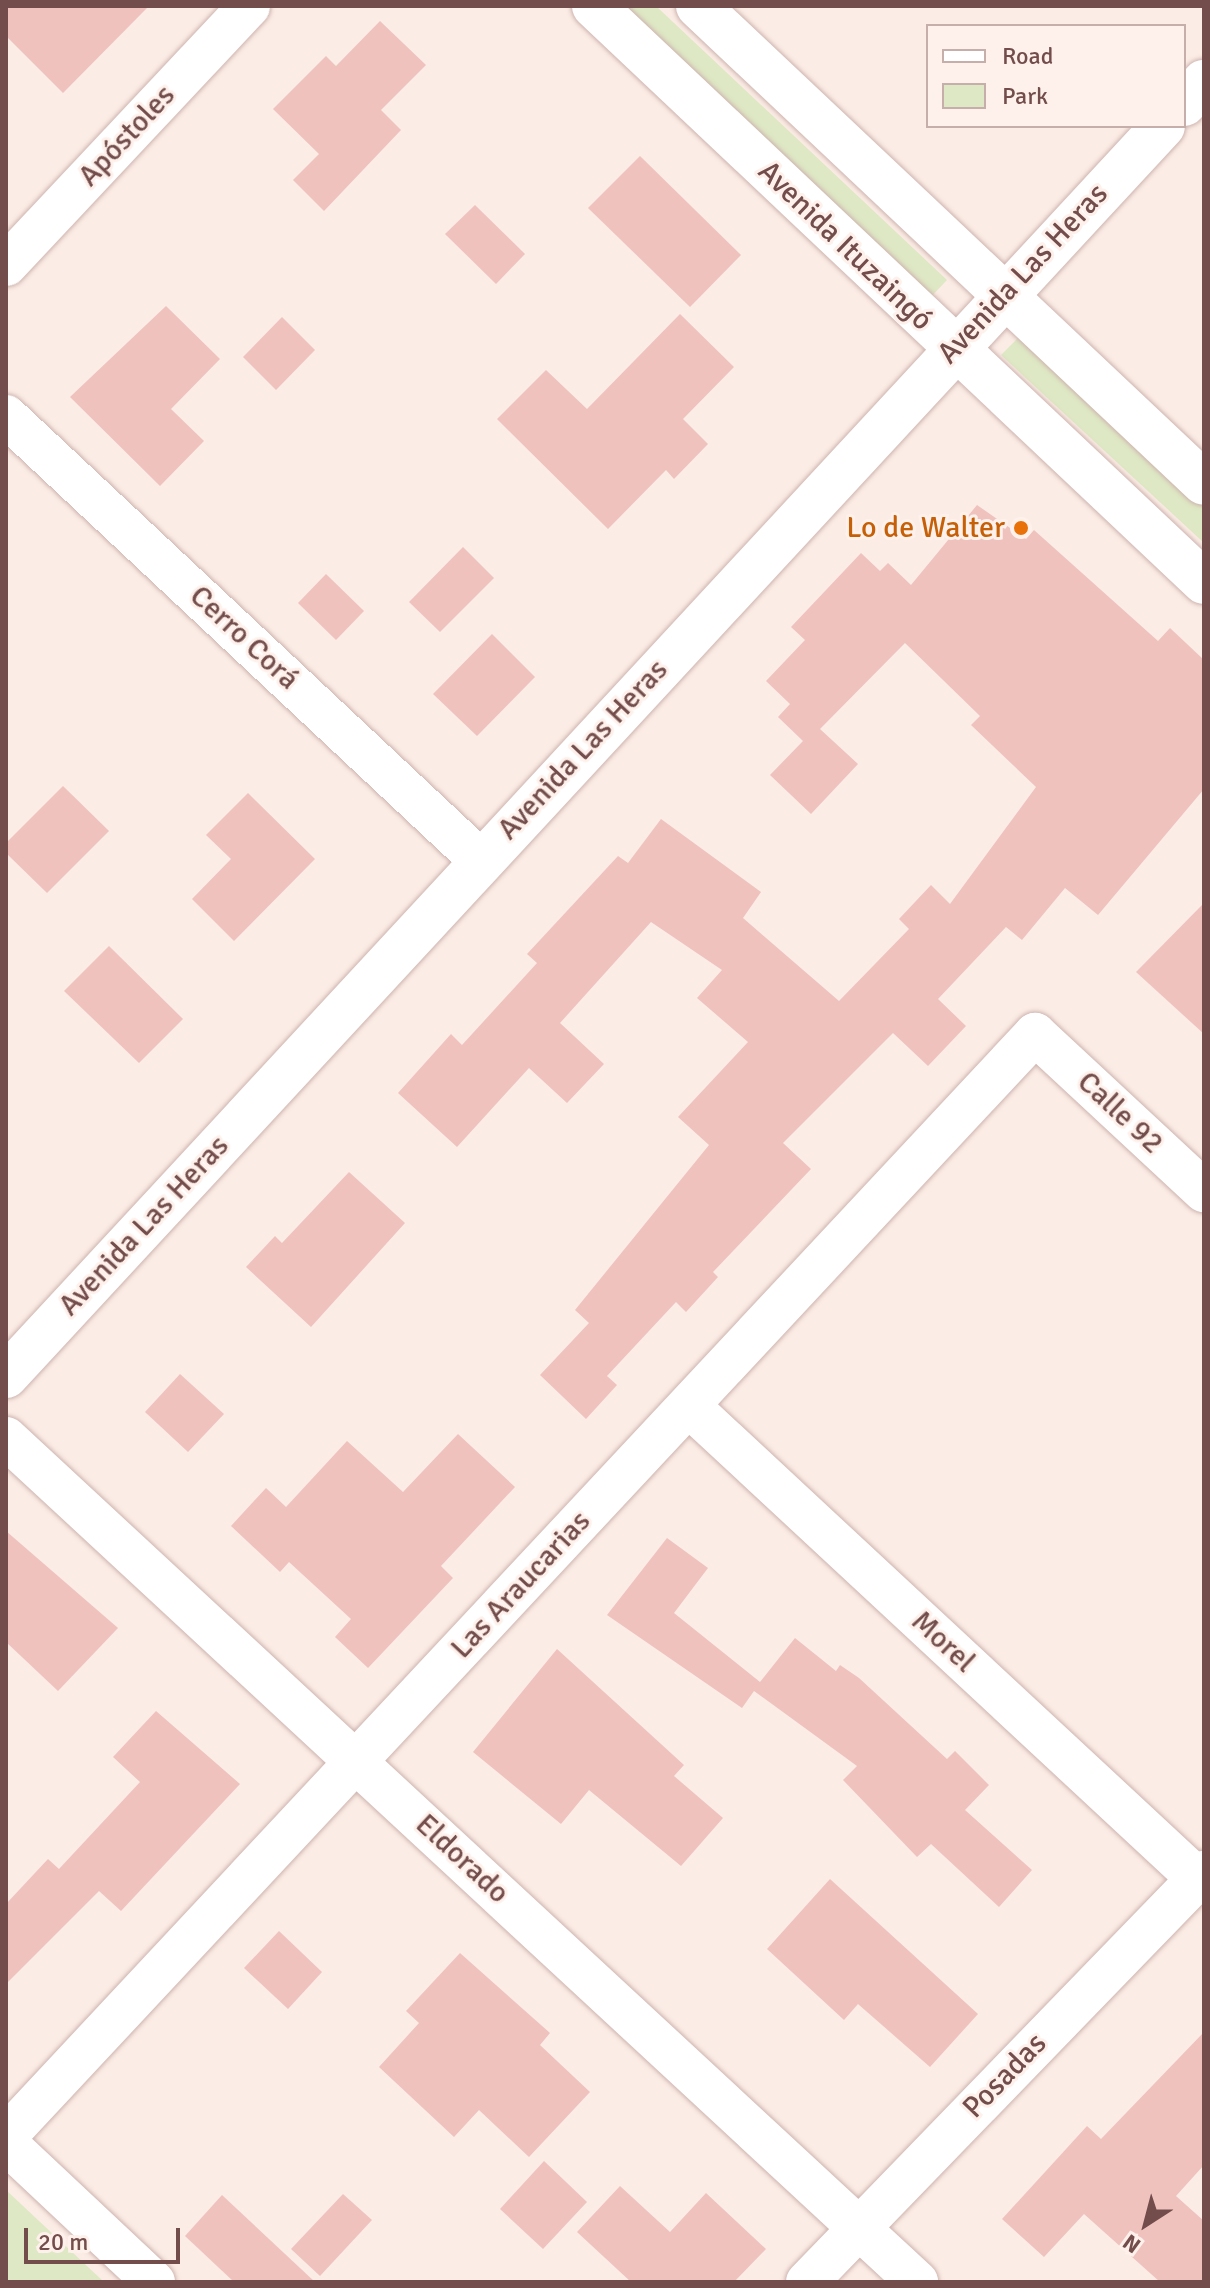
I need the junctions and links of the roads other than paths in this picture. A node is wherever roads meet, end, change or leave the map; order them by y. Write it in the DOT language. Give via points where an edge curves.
graph roads {
  1 [pos="249,6"];
  2 [pos="594,6"];
  3 [pos="698,6"];
  4 [pos="1204,82"];
  5 [pos="1186,102"];
  6 [pos="1161,128"];
  7 [pos="6,265"];
  8 [pos="1003,295"];
  9 [pos="952,350"];
  10 [pos="6,416"];
  11 [pos="1204,483"];
  12 [pos="1204,582"];
  13 [pos="481,861"];
  14 [pos="1035,1034"];
  15 [pos="1204,1191"];
  16 [pos="6,1376"];
  17 [pos="689,1406"];
  18 [pos="6,1438"];
  19 [pos="357,1761"];
  20 [pos="1201,1876"];
  21 [pos="6,2136"];
  22 [pos="6,2143"];
  23 [pos="858,2226"];
  24 [pos="154,2282"];
  25 [pos="807,2282"];
  26 [pos="917,2282"];
  1 -- 7 [label="street, Apóstoles"];
  2 -- 9 [label="main road, Avenida Ituzaingó"];
  3 -- 8 [label="main road"];
  4 -- 5 [label="main road"];
  6 -- 8 [label="main road, Avenida Las Heras"];
  8 -- 9 [label="main road, Avenida Las Heras"];
  8 -- 11 [label="main road"];
  9 -- 12 [label="main road, Avenida Ituzaingó"];
  9 -- 13 [label="main road, Avenida Las Heras"];
  10 -- 13 [label="street, Cerro Corá"];
  13 -- 16 [label="main road, Avenida Las Heras"];
  14 -- 15 [label="street, Calle 92"];
  14 -- 17 [label="street, Las Araucarias"];
  17 -- 19 [label="street, Las Araucarias"];
  17 -- 20 [label="street, Morel"];
  18 -- 19 [label="street, Eldorado"];
  19 -- 21 [label="street, Las Araucarias"];
  19 -- 23 [label="street, Eldorado"];
  20 -- 23 [label="street, Posadas"];
  22 -- 24 [label="street"];
  23 -- 25 [label="street, Posadas"];
  23 -- 26 [label="street, Eldorado"];
}
